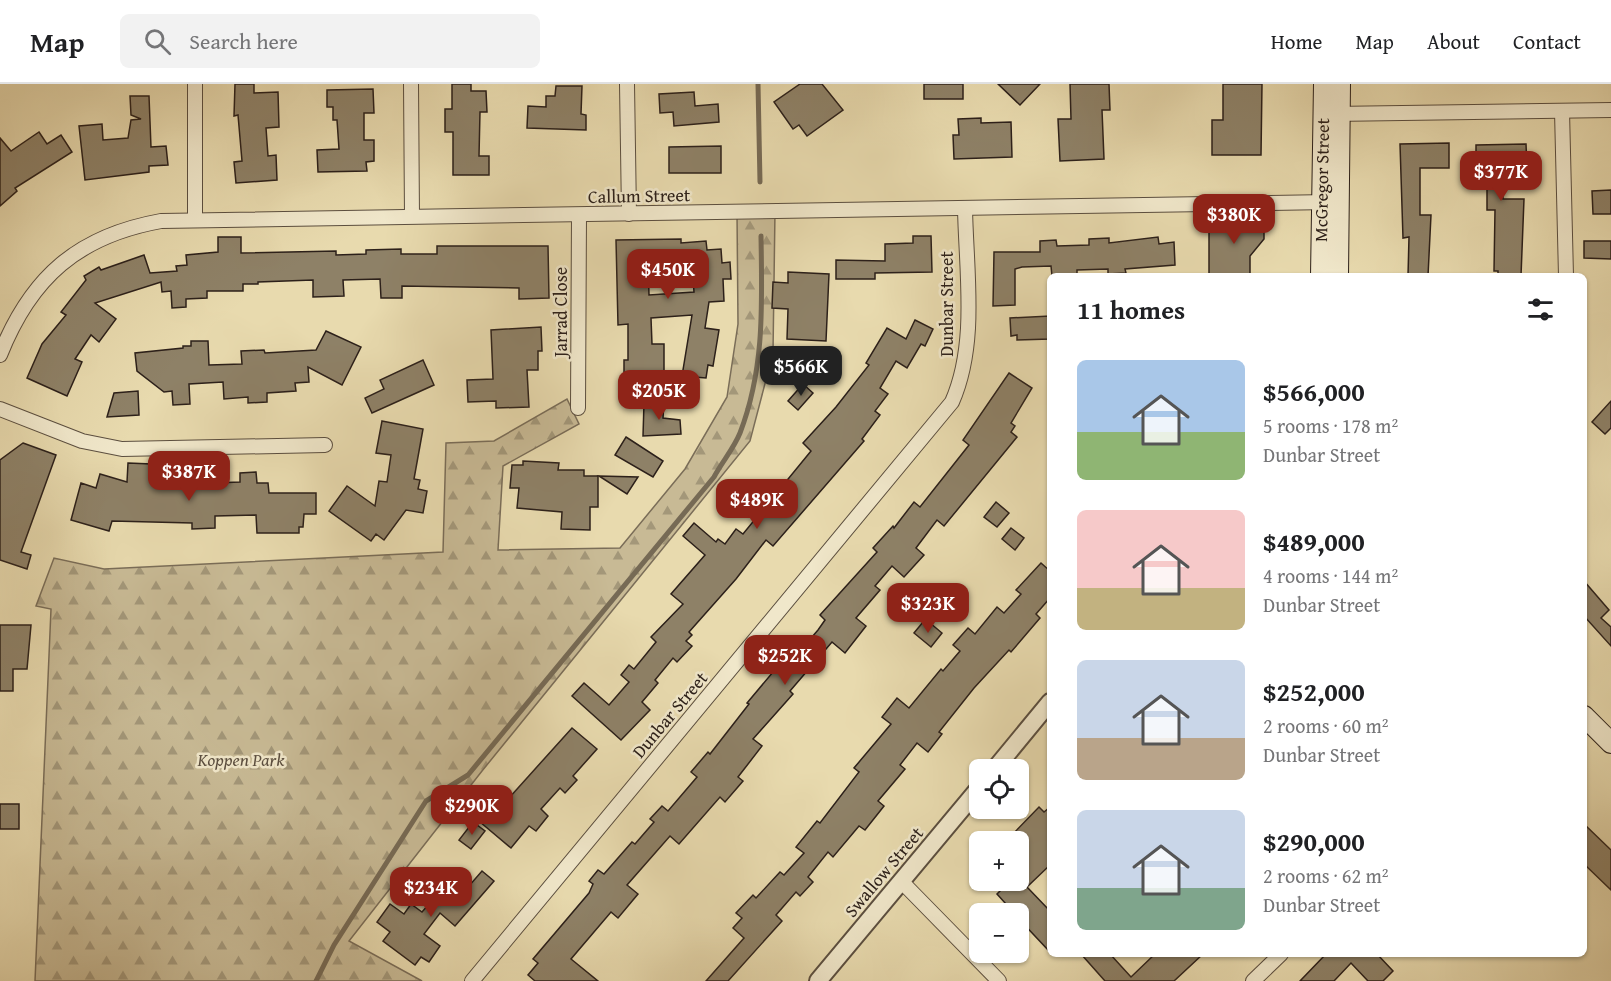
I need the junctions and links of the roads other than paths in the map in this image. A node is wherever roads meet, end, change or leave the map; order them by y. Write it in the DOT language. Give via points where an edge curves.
graph roads {
  1 [pos="195,84"];
  2 [pos="411,84"];
  3 [pos="627,84"];
  4 [pos="1324,84"];
  5 [pos="1340,84"];
  6 [pos="1611,110"];
  7 [pos="1562,111"];
  8 [pos="1332,114"];
  9 [pos="1330,202"];
  10 [pos="965,208"];
  11 [pos="629,214"];
  12 [pos="412,216"];
  13 [pos="579,216"];
  14 [pos="195,219"];
  15 [pos="1321,273"];
  16 [pos="1338,273"];
  17 [pos="1566,273"];
  18 [pos="0,355"];
  19 [pos="578,408"];
  20 [pos="0,409"];
  21 [pos="325,445"];
  22 [pos="1047,706"];
  23 [pos="1587,719"];
  24 [pos="1611,743"];
  25 [pos="1003,759"];
  26 [pos="969,800"];
  27 [pos="902,882"];
  28 [pos="1278,957"];
  29 [pos="472,981"];
  30 [pos="818,981"];
  31 [pos="999,981"];
  32 [pos="1253,981"];
  1 -- 14 [label="street"];
  2 -- 12 [label="street"];
  3 -- 11 [label="street"];
  4 -- 8 [label="main road, McGregor Street"];
  5 -- 8 [label="main road, McGregor Street"];
  6 -- 7 [label="street"];
  7 -- 8 [label="street"];
  7 -- 17 [label="street"];
  8 -- 9 [label="main road, McGregor Street"];
  9 -- 10 [label="street, Callum Street"];
  9 -- 15 [label="main road, McGregor Street"];
  9 -- 16 [label="main road, McGregor Street"];
  10 -- 11 [label="street, Callum Street"];
  10 -- 29 [label="street, Dunbar Street" via="966,355 962,380 952,402"];
  11 -- 13 [label="street, Callum Street"];
  12 -- 13 [label="street, Callum Street"];
  12 -- 14 [label="street, Callum Street"];
  13 -- 19 [label="street, Jarrad Close"];
  14 -- 18 [label="street, Callum Street" via="131,227 79,250 35,290 16,318"];
  20 -- 21 [label="street" via="82,441 122,449"];
  22 -- 25 [label="street"];
  23 -- 24 [label="main road"];
  26 -- 27 [label="street, Swallow Street"];
  27 -- 30 [label="street, Swallow Street"];
  27 -- 31 [label="street"];
  28 -- 32 [label="street"];
}
